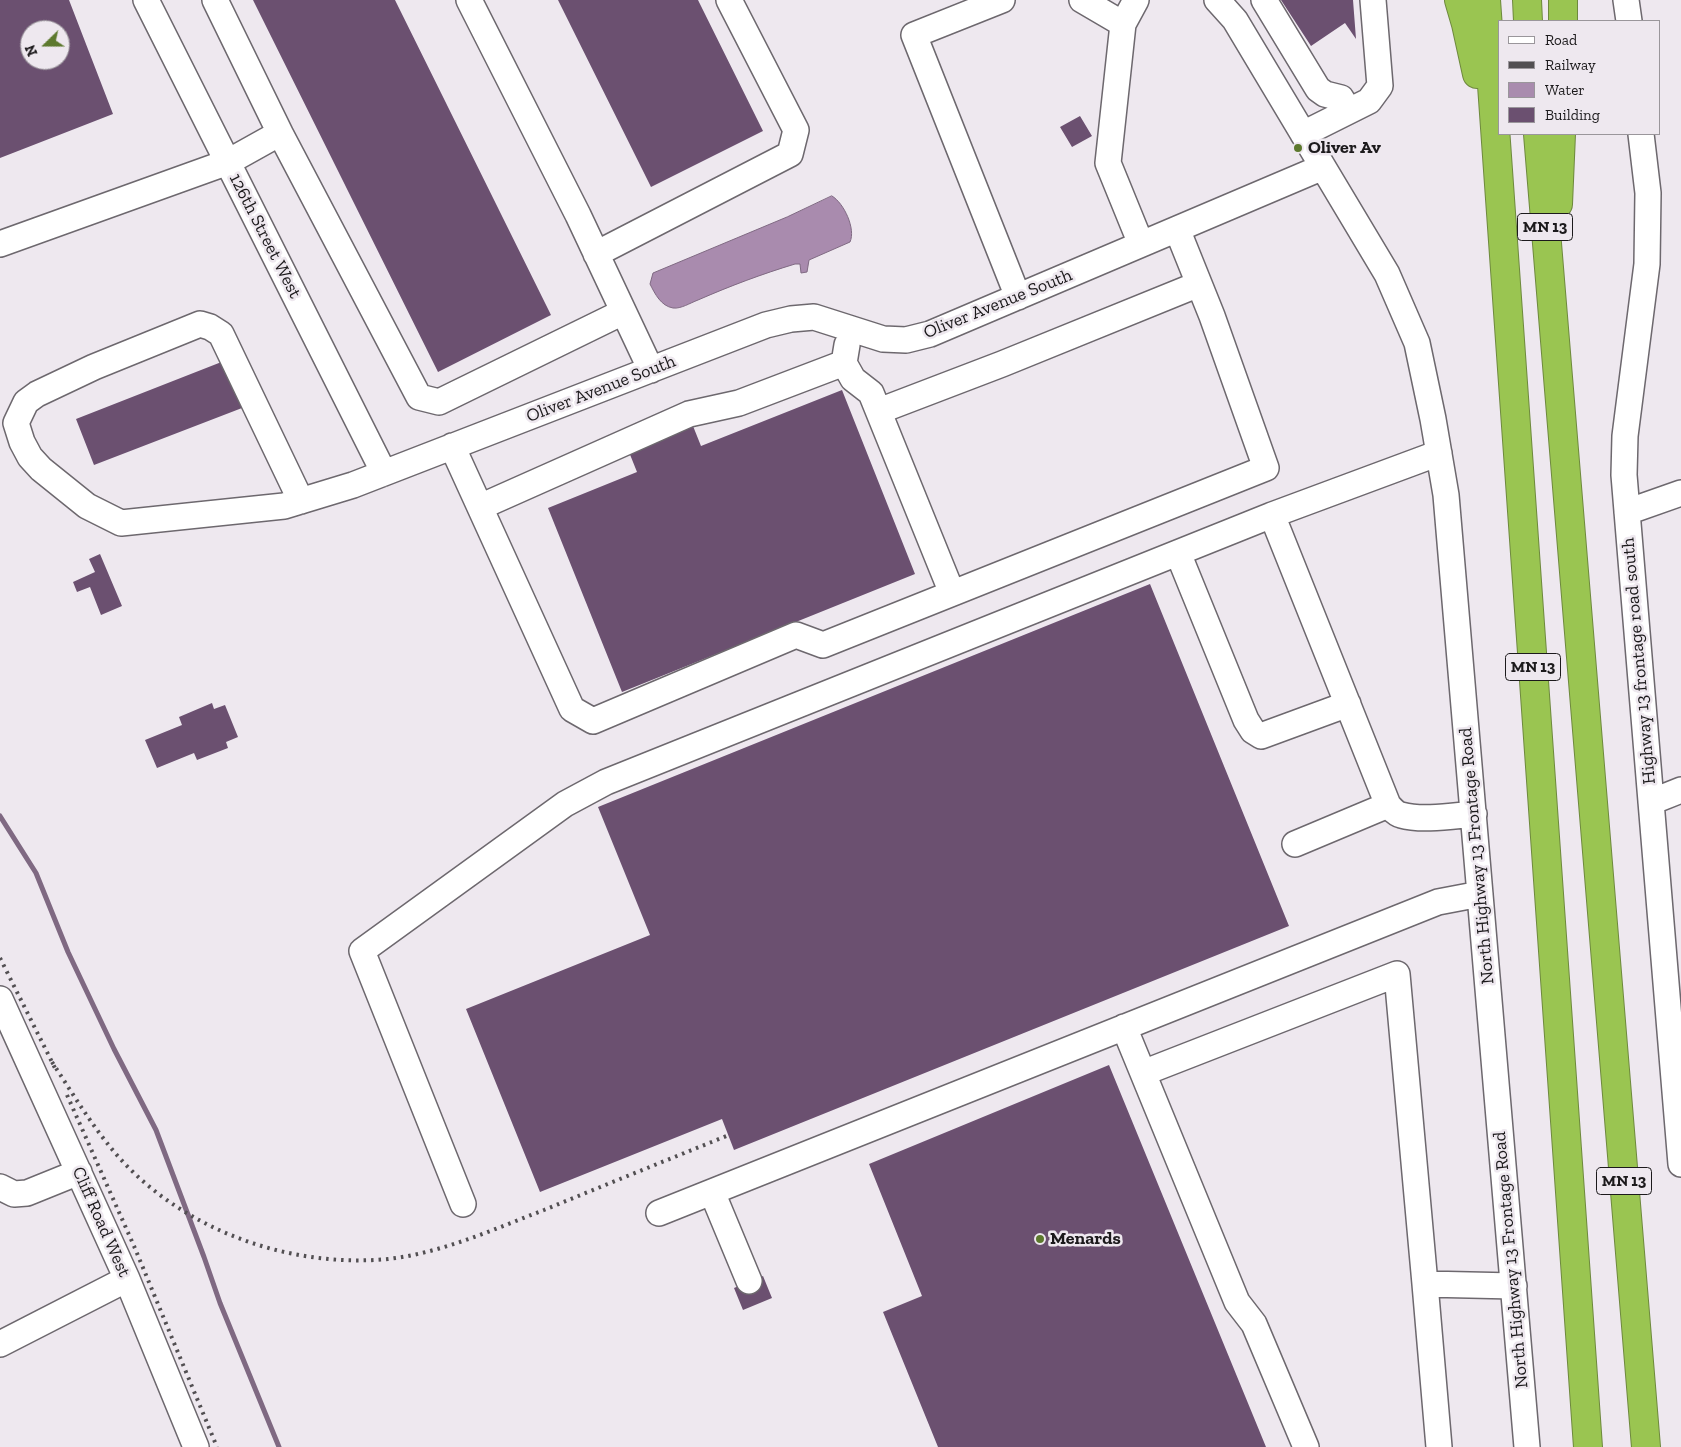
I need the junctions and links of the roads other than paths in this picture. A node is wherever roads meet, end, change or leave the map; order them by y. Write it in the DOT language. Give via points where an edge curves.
graph roads {
  1 [pos="146,0"];
  2 [pos="215,0"];
  3 [pos="469,0"];
  4 [pos="729,0"];
  5 [pos="1002,0"];
  6 [pos="1082,0"];
  7 [pos="1136,0"];
  8 [pos="1217,0"];
  9 [pos="1264,0"];
  10 [pos="1373,0"];
  11 [pos="1459,0"];
  12 [pos="1486,0"];
  13 [pos="1527,0"];
  14 [pos="1563,0"];
  15 [pos="1626,0"];
  16 [pos="1528,20"];
  17 [pos="1563,20"];
  18 [pos="1629,20"];
  19 [pos="1123,24"];
  20 [pos="1349,111"];
  21 [pos="280,133"];
  22 [pos="1303,134"];
  23 [pos="1538,135"];
  24 [pos="1561,135"];
  25 [pos="1642,146"];
  26 [pos="228,162"];
  27 [pos="1323,167"];
  28 [pos="1177,229"];
  29 [pos="0,244"];
  30 [pos="1141,244"];
  31 [pos="1503,245"];
  32 [pos="596,254"];
  33 [pos="1199,284"];
  34 [pos="1018,296"];
  35 [pos="623,312"];
  36 [pos="1553,321"];
  37 [pos="849,328"];
  38 [pos="844,363"];
  39 [pos="651,370"];
  40 [pos="879,411"];
  41 [pos="452,446"];
  42 [pos="1439,453"];
  43 [pos="384,473"];
  44 [pos="1681,493"];
  45 [pos="301,501"];
  46 [pos="480,507"];
  47 [pos="1627,512"];
  48 [pos="1272,515"];
  49 [pos="1178,553"];
  50 [pos="952,593"];
  51 [pos="1348,704"];
  52 [pos="1681,790"];
  53 [pos="1651,802"];
  54 [pos="1388,805"];
  55 [pos="1474,814"];
  56 [pos="1295,844"];
  57 [pos="1480,894"];
  58 [pos="0,1000"];
  59 [pos="1124,1027"];
  60 [pos="1143,1073"];
  61 [pos="1681,1164"];
  62 [pos="79,1172"];
  63 [pos="0,1187"];
  64 [pos="712,1192"];
  65 [pos="463,1204"];
  66 [pos="659,1213"];
  67 [pos="127,1279"];
  68 [pos="749,1282"];
  69 [pos="1425,1284"];
  70 [pos="1514,1286"];
  71 [pos="0,1344"];
  72 [pos="196,1447"];
  73 [pos="1306,1447"];
  74 [pos="1439,1447"];
  75 [pos="1527,1447"];
  76 [pos="1588,1447"];
  77 [pos="1646,1447"];
  1 -- 26 [label="street, 126th Street West"];
  2 -- 21 [label="street"];
  3 -- 32 [label="street"];
  4 -- 32 [label="street" via="796,130 790,154"];
  5 -- 34 [label="street" via="914,35"];
  6 -- 19 [label="street"];
  7 -- 19 [label="street"];
  8 -- 22 [label="street, North Highway 13 Frontage Road" via="1235,20"];
  9 -- 20 [label="street" via="1318,89 1341,98"];
  10 -- 20 [label="street" via="1380,86 1369,101"];
  11 -- 31 [label="highway" via="1481,94"];
  12 -- 31 [label="highway, MN 13"];
  13 -- 16 [label="highway"];
  14 -- 17 [label="highway"];
  15 -- 18 [label="street"];
  19 -- 30 [label="street" via="1108,163"];
  20 -- 22 [label="street"];
  21 -- 26 [label="street"];
  21 -- 35 [label="street" via="419,397 439,402"];
  22 -- 27 [label="street, North Highway 13 Frontage Road"];
  23 -- 36 [label="highway, MN 13"];
  24 -- 36 [label="highway"];
  25 -- 47 [label="street, Highway 13 frontage road south" via="1648,194 1648,264 1625,436"];
  26 -- 29 [label="street"];
  26 -- 43 [label="street, 126th Street West"];
  27 -- 28 [label="street, Oliver Avenue South"];
  27 -- 42 [label="street, North Highway 13 Frontage Road" via="1387,274 1417,343"];
  28 -- 30 [label="street, Oliver Avenue South"];
  28 -- 33 [label="street"];
  30 -- 34 [label="street, Oliver Avenue South"];
  31 -- 76 [label="highway, MN 13"];
  32 -- 35 [label="street"];
  33 -- 40 [label="street"];
  33 -- 50 [label="street" via="1266,468"];
  34 -- 37 [label="street, Oliver Avenue South" via="930,334 906,340 883,339"];
  35 -- 39 [label="street"];
  36 -- 77 [label="highway, MN 13"];
  37 -- 38 [label="street"];
  37 -- 39 [label="street, Oliver Avenue South" via="814,317 791,319 766,325"];
  38 -- 40 [label="street" via="852,379 871,393"];
  38 -- 46 [label="street" via="739,403 689,414"];
  39 -- 41 [label="street, Oliver Avenue South"];
  40 -- 50 [label="street"];
  41 -- 43 [label="street, Oliver Avenue South"];
  41 -- 46 [label="street"];
  42 -- 48 [label="street"];
  42 -- 55 [label="street, North Highway 13 Frontage Road" via="1446,495"];
  43 -- 45 [label="street, Oliver Avenue South"];
  44 -- 47 [label="street"];
  45 -- 45 [label="street, Oliver Avenue South" via="284,506 122,523 87,506 41,469 22,442 16,422 26,402 37,394 200,324 221,334"];
  46 -- 50 [label="street" via="572,709 593,721 796,635 823,645"];
  47 -- 53 [label="street, Highway 13 frontage road south"];
  48 -- 49 [label="street"];
  48 -- 51 [label="street"];
  49 -- 51 [label="street" via="1253,732 1261,736"];
  49 -- 65 [label="street" via="606,782 565,804 362,951"];
  51 -- 54 [label="street"];
  52 -- 53 [label="street"];
  53 -- 61 [label="street, Highway 13 frontage road south"];
  54 -- 55 [label="street" via="1398,815"];
  54 -- 56 [label="street"];
  55 -- 57 [label="street, North Highway 13 Frontage Road"];
  57 -- 59 [label="street" via="1438,902"];
  57 -- 70 [label="street, North Highway 13 Frontage Road"];
  58 -- 62 [label="street, Cliff Road West"];
  59 -- 60 [label="street"];
  59 -- 64 [label="street"];
  60 -- 69 [label="street" via="1397,974"];
  60 -- 73 [label="street" via="1237,1302 1254,1324"];
  62 -- 63 [label="street" via="27,1193 14,1194"];
  62 -- 67 [label="street, Cliff Road West"];
  64 -- 66 [label="street"];
  64 -- 68 [label="street"];
  67 -- 71 [label="street"];
  67 -- 72 [label="street, Cliff Road West"];
  69 -- 70 [label="street"];
  69 -- 74 [label="street"];
  70 -- 75 [label="street, North Highway 13 Frontage Road"];
}
